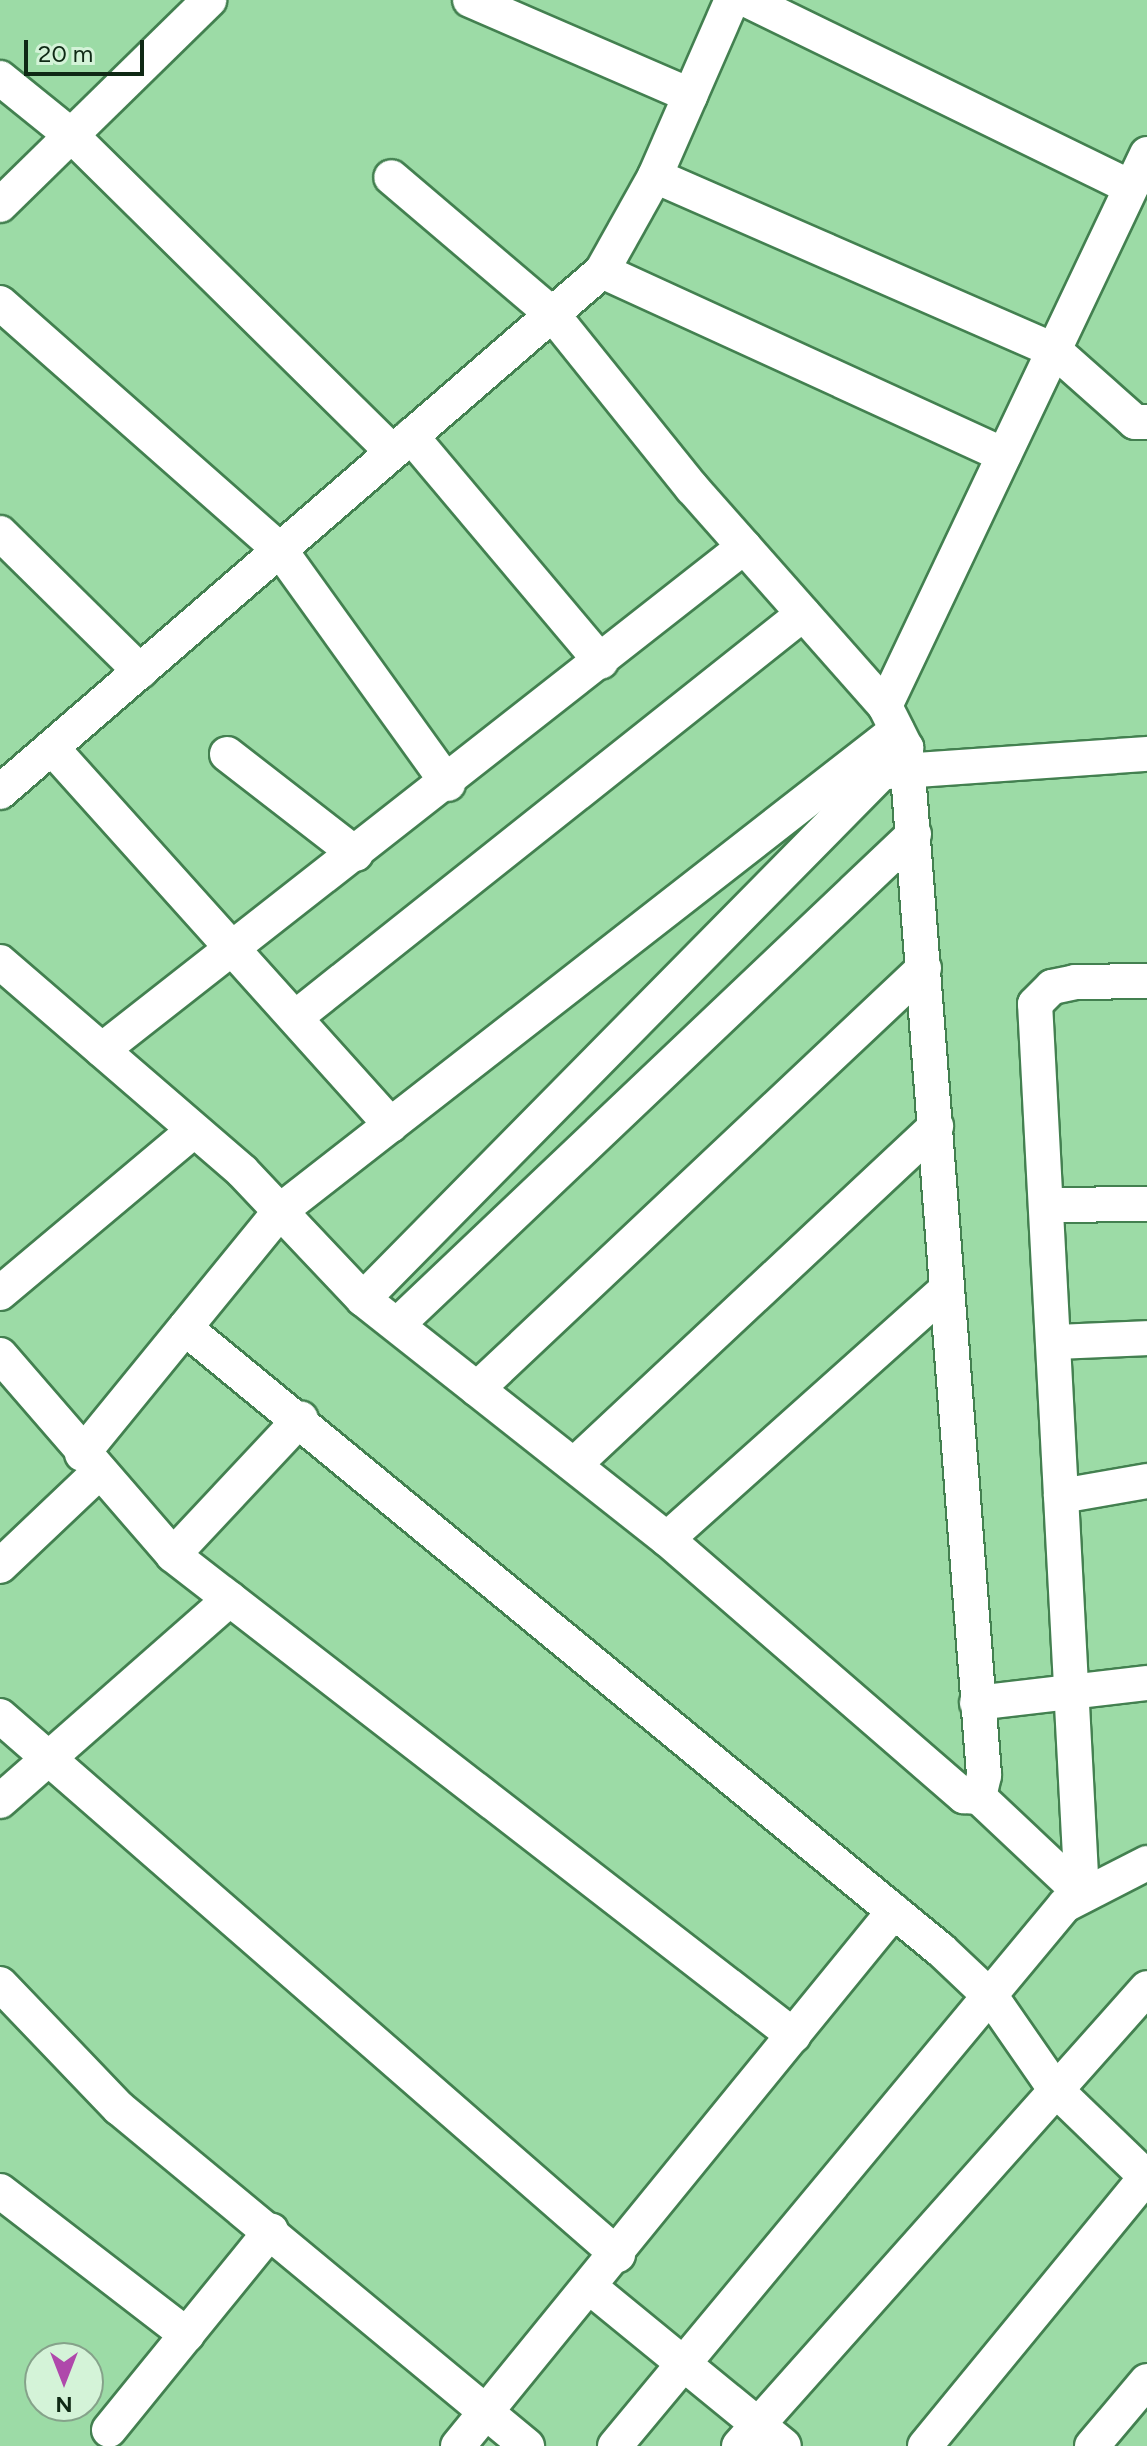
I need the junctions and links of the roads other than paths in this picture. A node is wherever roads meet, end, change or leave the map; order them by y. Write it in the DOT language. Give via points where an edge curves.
graph roads {
  1 [pos="209,0"];
  2 [pos="470,0"];
  3 [pos="732,0"];
  4 [pos="747,0"];
  5 [pos="0,78"];
  6 [pos="690,95"];
  7 [pos="72,136"];
  8 [pos="1147,154"];
  9 [pos="655,176"];
  10 [pos="391,177"];
  11 [pos="1131,187"];
  12 [pos="0,205"];
  13 [pos="602,271"];
  14 [pos="552,314"];
  15 [pos="6,319"];
  16 [pos="1054,350"];
  17 [pos="1147,422"];
  18 [pos="402,444"];
  19 [pos="1004,455"];
  20 [pos="0,533"];
  21 [pos="744,547"];
  22 [pos="280,550"];
  23 [pos="803,614"];
  24 [pos="601,662"];
  25 [pos="140,671"];
  26 [pos="896,746"];
  27 [pos="52,748"];
  28 [pos="227,754"];
  29 [pos="1147,754"];
  30 [pos="448,784"];
  31 [pos="0,792"];
  32 [pos="914,834"];
  33 [pos="356,854"];
  34 [pos="234,948"];
  35 [pos="0,962"];
  36 [pos="924,968"];
  37 [pos="1147,981"];
  38 [pos="296,1017"];
  39 [pos="102,1050"];
  40 [pos="391,1125"];
  41 [pos="936,1126"];
  42 [pos="194,1130"];
  43 [pos="1147,1204"];
  44 [pos="1049,1205"];
  45 [pos="280,1211"];
  46 [pos="947,1289"];
  47 [pos="0,1293"];
  48 [pos="363,1299"];
  49 [pos="397,1325"];
  50 [pos="185,1328"];
  51 [pos="1147,1338"];
  52 [pos="1056,1342"];
  53 [pos="0,1355"];
  54 [pos="477,1389"];
  55 [pos="301,1418"];
  56 [pos="90,1463"];
  57 [pos="574,1465"];
  58 [pos="1147,1481"];
  59 [pos="1061,1496"];
  60 [pos="667,1539"];
  61 [pos="173,1555"];
  62 [pos="0,1566"];
  63 [pos="230,1599"];
  64 [pos="1147,1683"];
  65 [pos="1073,1694"];
  66 [pos="977,1703"];
  67 [pos="0,1716"];
  68 [pos="46,1757"];
  69 [pos="979,1797"];
  70 [pos="0,1801"];
  71 [pos="1147,1863"];
  72 [pos="1082,1894"];
  73 [pos="894,1911"];
  74 [pos="0,1984"];
  75 [pos="1147,1988"];
  76 [pos="992,1998"];
  77 [pos="794,2036"];
  78 [pos="1055,2089"];
  79 [pos="1147,2177"];
  80 [pos="0,2191"];
  81 [pos="271,2231"];
  82 [pos="618,2255"];
  83 [pos="591,2288"];
  84 [pos="187,2335"];
  85 [pos="682,2366"];
  86 [pos="1147,2381"];
  87 [pos="487,2412"];
  88 [pos="109,2430"];
  89 [pos="761,2439"];
  90 [pos="458,2446"];
  91 [pos="527,2446"];
  92 [pos="615,2446"];
  93 [pos="925,2446"];
  94 [pos="1092,2446"];
  1 -- 7 [label="street"];
  2 -- 6 [label="street"];
  3 -- 6 [label="street"];
  4 -- 11 [label="street"];
  5 -- 7 [label="street"];
  6 -- 9 [label="street"];
  7 -- 12 [label="street"];
  7 -- 18 [label="street"];
  8 -- 11 [label="street"];
  9 -- 13 [label="street"];
  9 -- 16 [label="street"];
  10 -- 14 [label="street"];
  11 -- 16 [label="street"];
  13 -- 14 [label="street"];
  13 -- 19 [label="street"];
  14 -- 18 [label="street"];
  14 -- 21 [label="street"];
  15 -- 22 [label="street"];
  16 -- 17 [label="street" via="1135,422"];
  16 -- 19 [label="street"];
  18 -- 22 [label="street"];
  18 -- 24 [label="street"];
  19 -- 26 [label="street"];
  20 -- 25 [label="street"];
  21 -- 23 [label="street"];
  21 -- 24 [label="street"];
  22 -- 25 [label="street"];
  22 -- 30 [label="street"];
  23 -- 26 [label="street"];
  23 -- 38 [label="street"];
  24 -- 30 [label="street"];
  25 -- 27 [label="street"];
  26 -- 29 [label="street"];
  26 -- 32 [label="street"];
  26 -- 40 [label="street"];
  26 -- 48 [label="street"];
  27 -- 31 [label="street"];
  27 -- 34 [label="street"];
  28 -- 33 [label="street"];
  30 -- 33 [label="street"];
  32 -- 36 [label="street"];
  32 -- 49 [label="street"];
  33 -- 34 [label="street"];
  34 -- 38 [label="street"];
  34 -- 39 [label="street"];
  35 -- 39 [label="street"];
  36 -- 41 [label="street"];
  36 -- 54 [label="street"];
  37 -- 44 [label="street" via="1075,982 1052,987 1035,1004"];
  38 -- 40 [label="street"];
  39 -- 42 [label="street"];
  40 -- 45 [label="street"];
  41 -- 46 [label="street"];
  41 -- 57 [label="street"];
  42 -- 45 [label="street"];
  42 -- 47 [label="street"];
  43 -- 44 [label="street"];
  44 -- 52 [label="street"];
  45 -- 48 [label="street"];
  45 -- 50 [label="street"];
  46 -- 60 [label="street"];
  46 -- 66 [label="street"];
  48 -- 49 [label="street"];
  49 -- 54 [label="street"];
  50 -- 55 [label="street"];
  50 -- 56 [label="street"];
  51 -- 52 [label="street"];
  52 -- 59 [label="street"];
  53 -- 56 [label="street"];
  54 -- 57 [label="street"];
  55 -- 61 [label="street"];
  55 -- 73 [label="street" via="452,1554 623,1682"];
  56 -- 61 [label="street"];
  56 -- 62 [label="street"];
  57 -- 60 [label="street"];
  58 -- 59 [label="street"];
  59 -- 65 [label="street"];
  60 -- 69 [label="street" via="964,1796"];
  61 -- 63 [label="street"];
  63 -- 68 [label="street"];
  63 -- 77 [label="street"];
  64 -- 65 [label="street"];
  65 -- 66 [label="street"];
  65 -- 72 [label="street"];
  66 -- 69 [label="street"];
  67 -- 68 [label="street"];
  68 -- 70 [label="street"];
  68 -- 82 [label="street"];
  69 -- 72 [label="street"];
  71 -- 72 [label="street"];
  72 -- 76 [label="street"];
  73 -- 76 [label="street"];
  73 -- 77 [label="street"];
  74 -- 81 [label="street" via="119,2108"];
  75 -- 78 [label="street"];
  76 -- 78 [label="street"];
  76 -- 85 [label="street"];
  77 -- 82 [label="street"];
  78 -- 79 [label="street"];
  78 -- 89 [label="street"];
  79 -- 93 [label="street"];
  80 -- 84 [label="street"];
  81 -- 84 [label="street"];
  81 -- 87 [label="street"];
  82 -- 83 [label="street"];
  83 -- 85 [label="street"];
  83 -- 87 [label="street"];
  84 -- 88 [label="street"];
  85 -- 89 [label="street"];
  85 -- 92 [label="street"];
  86 -- 94 [label="street"];
  87 -- 90 [label="street"];
  87 -- 91 [label="street"];
}
